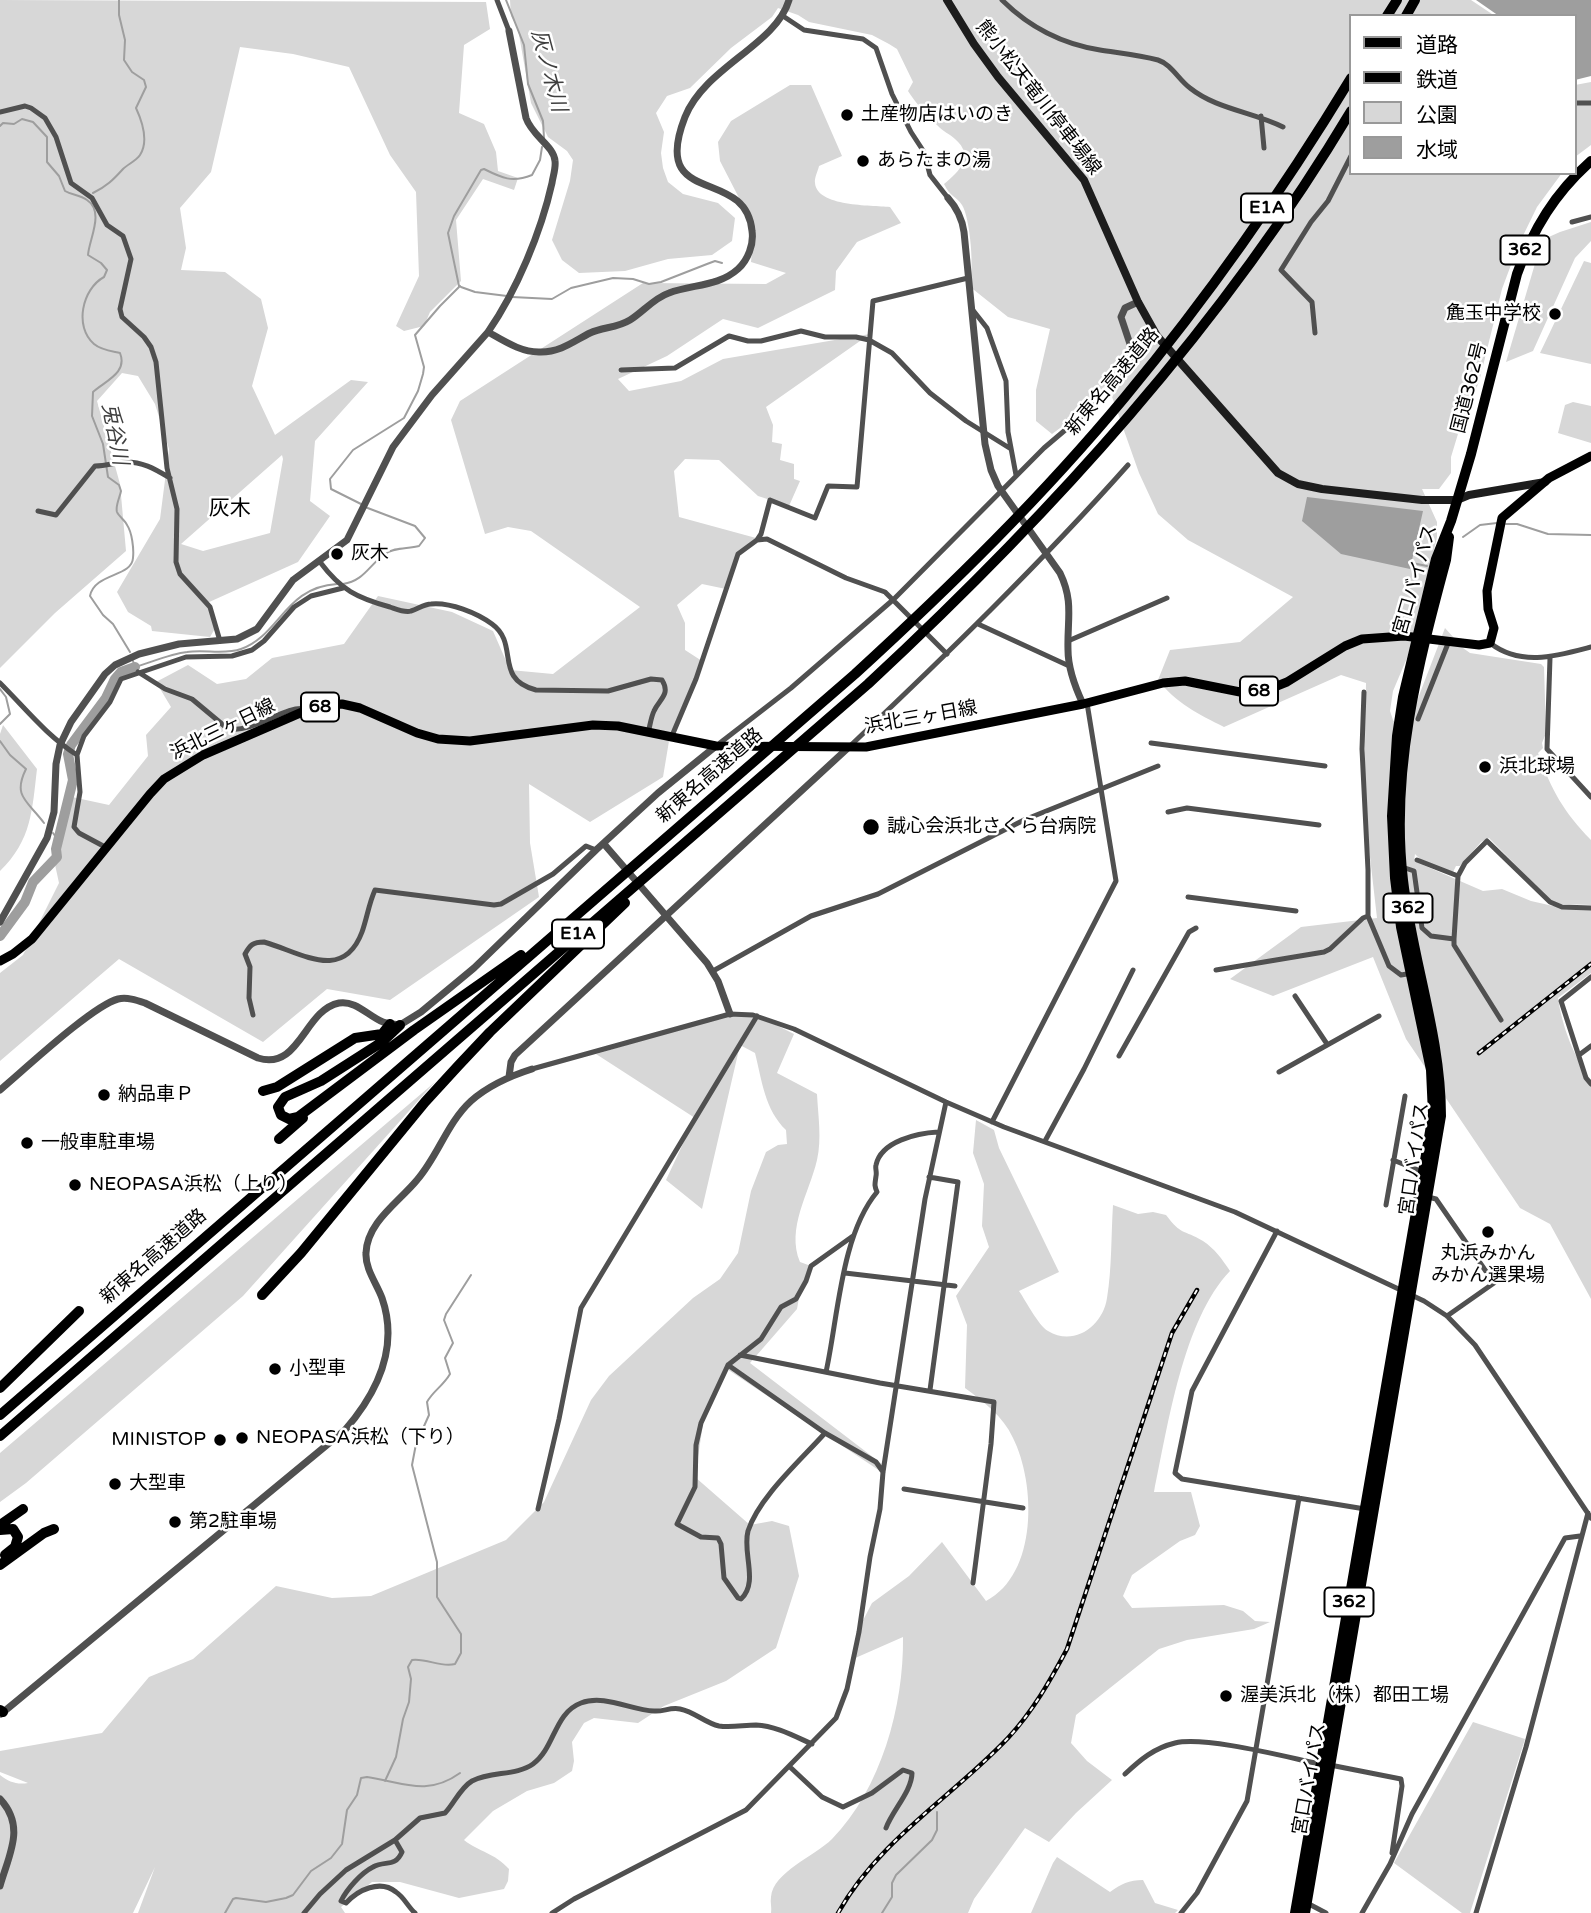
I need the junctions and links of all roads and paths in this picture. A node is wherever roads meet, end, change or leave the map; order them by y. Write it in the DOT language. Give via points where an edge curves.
graph roads {
  1 [pos="497,0"];
  2 [pos="789,0"];
  3 [pos="947,0"];
  4 [pos="1002,0"];
  5 [pos="783,16"];
  6 [pos="509,31"];
  7 [pos="1350,80"];
  8 [pos="0,112"];
  9 [pos="1350,112"];
  10 [pos="1261,116"];
  11 [pos="1283,127"];
  12 [pos="1264,148"];
  13 [pos="1350,158"];
  14 [pos="1591,161"];
  15 [pos="948,198"];
  16 [pos="1591,217"];
  17 [pos="1572,222"];
  18 [pos="968,278"];
  19 [pos="1138,302"];
  20 [pos="972,309"];
  21 [pos="488,332"];
  22 [pos="1315,333"];
  23 [pos="869,340"];
  24 [pos="1132,350"];
  25 [pos="621,370"];
  26 [pos="984,433"];
  27 [pos="1011,450"];
  28 [pos="1591,456"];
  29 [pos="1128,465"];
  30 [pos="1016,475"];
  31 [pos="171,479"];
  32 [pos="1545,482"];
  33 [pos="1002,491"];
  34 [pos="1457,500"];
  35 [pos="38,511"];
  36 [pos="1451,521"];
  37 [pos="757,540"];
  38 [pos="1045,551"];
  39 [pos="320,562"];
  40 [pos="342,587"];
  41 [pos="1167,597"];
  42 [pos="894,598"];
  43 [pos="978,624"];
  44 [pos="1421,638"];
  45 [pos="220,641"];
  46 [pos="1068,641"];
  47 [pos="1449,641"];
  48 [pos="1489,643"];
  49 [pos="1591,647"];
  50 [pos="947,654"];
  51 [pos="1550,659"];
  52 [pos="1069,664"];
  53 [pos="138,672"];
  54 [pos="1,686"];
  55 [pos="1364,692"];
  56 [pos="1085,704"];
  57 [pos="307,710"];
  58 [pos="1418,719"];
  59 [pos="648,733"];
  60 [pos="671,738"];
  61 [pos="1152,743"];
  62 [pos="63,746"];
  63 [pos="716,746"];
  64 [pos="849,747"];
  65 [pos="76,754"];
  66 [pos="1158,766"];
  67 [pos="1325,766"];
  68 [pos="766,773"];
  69 [pos="1102,790"];
  70 [pos="1591,797"];
  71 [pos="1168,812"];
  72 [pos="1319,825"];
  73 [pos="604,844"];
  74 [pos="107,848"];
  75 [pos="596,850"];
  76 [pos="1417,860"];
  77 [pos="1402,867"];
  78 [pos="1458,876"];
  79 [pos="1188,897"];
  80 [pos="1591,908"];
  81 [pos="664,911"];
  82 [pos="1296,911"];
  83 [pos="1368,916"];
  84 [pos="0,922"];
  85 [pos="565,924"];
  86 [pos="1196,928"];
  87 [pos="1454,939"];
  88 [pos="0,961"];
  89 [pos="1133,970"];
  90 [pos="1216,970"];
  91 [pos="713,971"];
  92 [pos="1415,973"];
  93 [pos="1591,977"];
  94 [pos="1295,996"];
  95 [pos="730,1014"];
  96 [pos="253,1015"];
  97 [pos="757,1016"];
  98 [pos="1379,1016"];
  99 [pos="1501,1020"];
  100 [pos="395,1025"];
  101 [pos="1327,1044"];
  102 [pos="1591,1046"];
  103 [pos="1579,1055"];
  104 [pos="1119,1056"];
  105 [pos="532,1069"];
  106 [pos="1279,1072"];
  107 [pos="509,1077"];
  108 [pos="1591,1084"];
  109 [pos="0,1090"];
  110 [pos="262,1091"];
  111 [pos="1405,1096"];
  112 [pos="328,1097"];
  113 [pos="946,1102"];
  114 [pos="992,1122"];
  115 [pos="938,1132"];
  116 [pos="279,1139"];
  117 [pos="1045,1141"];
  118 [pos="1394,1160"];
  119 [pos="1424,1173"];
  120 [pos="929,1177"];
  121 [pos="1428,1197"];
  122 [pos="1385,1205"];
  123 [pos="1277,1231"];
  124 [pos="853,1236"];
  125 [pos="845,1273"];
  126 [pos="913,1280"];
  127 [pos="944,1284"];
  128 [pos="956,1286"];
  129 [pos="1408,1293"];
  130 [pos="262,1295"];
  131 [pos="79,1311"];
  132 [pos="1447,1317"];
  133 [pos="740,1355"];
  134 [pos="728,1365"];
  135 [pos="826,1372"];
  136 [pos="898,1385"];
  137 [pos="0,1388"];
  138 [pos="930,1391"];
  139 [pos="0,1415"];
  140 [pos="825,1433"];
  141 [pos="0,1436"];
  142 [pos="883,1472"];
  143 [pos="904,1489"];
  144 [pos="1299,1498"];
  145 [pos="983,1502"];
  146 [pos="1023,1508"];
  147 [pos="23,1509"];
  148 [pos="537,1509"];
  149 [pos="1365,1509"];
  150 [pos="1590,1514"];
  151 [pos="0,1528"];
  152 [pos="54,1529"];
  153 [pos="1580,1536"];
  154 [pos="0,1558"];
  155 [pos="0,1565"];
  156 [pos="973,1583"];
  157 [pos="1,1712"];
  158 [pos="812,1744"];
  159 [pos="1255,1751"];
  160 [pos="1326,1765"];
  161 [pos="790,1767"];
  162 [pos="1125,1774"];
  163 [pos="0,1799"];
  164 [pos="886,1828"];
  165 [pos="395,1840"];
  166 [pos="1391,1861"];
  167 [pos="0,1886"];
  168 [pos="1306,1908"];
  169 [pos="304,1913"];
  170 [pos="415,1913"];
  171 [pos="552,1913"];
  172 [pos="1181,1913"];
  173 [pos="1295,1913"];
  174 [pos="1325,1913"];
  175 [pos="1362,1913"];
  176 [pos="1476,1913"];
  1 -- 6 [label="street"];
  2 -- 5 [label="street"];
  3 -- 19 [label="main road, 熊小松天竜川停車場線" via="998,78 1084,180"];
  4 -- 10 [label="street" via="1032,26 1064,41 1160,61 1207,99"];
  5 -- 15 [label="street" via="804,30 863,39 876,48 930,175"];
  5 -- 21 [label="street" via="696,99 676,151 690,178 732,196 747,214 752,244 740,268 704,286 669,293 617,327 590,333 570,346 526,350"];
  6 -- 21 [label="street" via="523,110 531,130 555,159 555,167 542,219"];
  7 -- 85 [label="highway, 新東名高速道路 / E1A" via="1293,171 1176,334 1030,504 855,674"];
  8 -- 31 [label="street" via="25,106 45,118 71,183 92,198 107,225 123,236 130,249 131,268 120,309 122,317 151,347"];
  9 -- 68 [label="highway, 新東名高速道路 / E1A" via="1188,345 1091,461 982,575"];
  10 -- 11 [label="street"];
  10 -- 12 [label="street"];
  13 -- 22 [label="street" via="1328,201 1281,270 1312,302"];
  14 -- 34 [label="highway, 国道362号 / 362" via="1554,199 1525,252"];
  15 -- 18 [label="street" via="962,220"];
  16 -- 17 [label="street"];
  18 -- 20 [label="street"];
  18 -- 23 [label="street" via="873,301"];
  19 -- 24 [label="street" via="1125,308 1121,317"];
  19 -- 34 [label="main road, 熊小松天竜川停車場線" via="1166,347 1278,473 1298,484 1322,489"];
  20 -- 26 [label="street"];
  20 -- 27 [label="street" via="987,328 1006,381"];
  21 -- 39 [label="street" via="393,447 347,540"];
  23 -- 25 [label="street" via="802,331 761,341 729,336 675,368"];
  23 -- 26 [label="street" via="892,353 930,393"];
  23 -- 37 [label="street" via="857,487 828,486 815,518 770,500"];
  24 -- 30 [label="street" via="1131,362 1103,398"];
  26 -- 27 [label="street"];
  26 -- 33 [label="street" via="991,470"];
  27 -- 30 [label="street"];
  28 -- 32 [label="main road"];
  29 -- 38 [label="street"];
  30 -- 33 [label="street"];
  31 -- 35 [label="street" via="145,464 95,466 56,515"];
  31 -- 45 [label="street" via="177,509 176,562 180,573 211,607"];
  32 -- 34 [label="main road, 熊小松天竜川停車場線"];
  32 -- 48 [label="main road" via="1502,518 1487,591 1494,628"];
  33 -- 38 [label="street"];
  33 -- 42 [label="street"];
  34 -- 36 [label="highway, 国道362号 / 362"];
  36 -- 44 [label="highway, 宮口バイパス / 362" via="1436,559"];
  37 -- 42 [label="street" via="767,539"];
  37 -- 60 [label="street" via="738,554 696,680"];
  38 -- 43 [label="street"];
  38 -- 46 [label="street" via="1067,586"];
  39 -- 40 [label="street"];
  39 -- 45 [label="street" via="293,580 257,629"];
  40 -- 53 [label="street" via="311,596 294,607 253,650 232,656 186,657"];
  40 -- 59 [label="street" via="400,610 410,612 432,603 465,610 491,623 505,639 511,674 524,687 608,691 662,680 665,696 653,712"];
  41 -- 46 [label="street"];
  42 -- 50 [label="street"];
  42 -- 63 [label="street"];
  43 -- 50 [label="street"];
  43 -- 52 [label="street"];
  44 -- 47 [label="main road, 浜北三ヶ日線 / 68"];
  44 -- 56 [label="main road, 浜北三ヶ日線 / 68" via="1363,639 1267,690 1245,693 1185,681 1163,682"];
  44 -- 77 [label="highway, 宮口バイパス / 362" via="1403,764"];
  44 -- 92 [label="highway, 宮口バイパス / 362" via="1401,710 1392,816 1401,927"];
  45 -- 62 [label="street" via="178,643 115,665 64,734"];
  46 -- 52 [label="street"];
  47 -- 48 [label="main road, 浜北三ヶ日線 / 68"];
  47 -- 58 [label="street"];
  48 -- 51 [label="street" via="1501,652"];
  49 -- 51 [label="street"];
  50 -- 64 [label="street"];
  51 -- 70 [label="street" via="1547,749"];
  52 -- 56 [label="street"];
  53 -- 57 [label="street" via="192,699 228,729 260,724 298,708"];
  53 -- 65 [label="street" via="121,679"];
  54 -- 62 [label="street"];
  55 -- 83 [label="street"];
  56 -- 64 [label="main road, 浜北三ヶ日線 / 68" via="885,744"];
  56 -- 69 [label="street"];
  57 -- 59 [label="main road, 浜北三ヶ日線 / 68" via="342,704 438,739 470,741 593,724"];
  57 -- 74 [label="main road, 浜北三ヶ日線 / 68" via="204,755 164,779"];
  59 -- 60 [label="main road, 浜北三ヶ日線 / 68"];
  60 -- 63 [label="main road, 浜北三ヶ日線 / 68"];
  61 -- 67 [label="street"];
  62 -- 65 [label="street"];
  62 -- 84 [label="street" via="52,824"];
  63 -- 64 [label="main road, 浜北三ヶ日線 / 68"];
  63 -- 73 [label="street"];
  64 -- 81 [label="street"];
  65 -- 74 [label="street" via="80,792 74,827"];
  66 -- 69 [label="street"];
  68 -- 130 [label="highway" via="490,1032"];
  68 -- 141 [label="highway, 新東名高速道路 / E1A"];
  69 -- 91 [label="street" via="1024,820 878,894 811,916"];
  69 -- 114 [label="street" via="1116,881"];
  71 -- 72 [label="street" via="1187,808"];
  73 -- 75 [label="street"];
  73 -- 81 [label="street"];
  74 -- 88 [label="main road, 浜北三ヶ日線 / 68" via="32,939"];
  75 -- 96 [label="street" via="586,846 553,874 501,904 375,890 358,941 333,962 256,942 245,954"];
  75 -- 100 [label="street" via="474,968 421,1012"];
  76 -- 78 [label="street"];
  77 -- 87 [label="street" via="1414,871 1422,928 1431,936"];
  77 -- 92 [label="highway, 宮口バイパス / 362"];
  78 -- 80 [label="street" via="1487,841 1550,902"];
  78 -- 87 [label="street"];
  79 -- 82 [label="street"];
  81 -- 91 [label="street"];
  81 -- 107 [label="street" via="515,1055"];
  83 -- 90 [label="street" via="1324,952"];
  83 -- 92 [label="street" via="1392,970 1401,975"];
  85 -- 112 [label="highway"];
  85 -- 139 [label="highway, 新東名高速道路 / E1A"];
  86 -- 104 [label="street" via="1189,932"];
  87 -- 99 [label="street"];
  89 -- 117 [label="street"];
  91 -- 95 [label="street"];
  92 -- 119 [label="highway, 宮口バイパス / 362" via="1432,1070 1432,1125"];
  92 -- 121 [label="highway, 宮口バイパス / 362" via="1436,1050 1441,1098"];
  93 -- 103 [label="street" via="1560,1001"];
  94 -- 101 [label="street"];
  95 -- 97 [label="street"];
  95 -- 105 [label="street"];
  97 -- 113 [label="street"];
  97 -- 148 [label="street" via="581,1308"];
  98 -- 101 [label="street"];
  100 -- 109 [label="street" via="353,1004 335,1004 286,1055 269,1061 140,1001 119,999 92,1014"];
  100 -- 110 [label="highway" via="382,1034 355,1038 278,1087"];
  100 -- 112 [label="highway" via="382,1042 321,1081 285,1097 279,1111 293,1119"];
  101 -- 106 [label="street"];
  102 -- 103 [label="street"];
  103 -- 108 [label="street"];
  105 -- 107 [label="street"];
  107 -- 157 [label="street" via="461,1111 419,1179 368,1240 368,1268 387,1315 388,1334 382,1371 362,1410 345,1430"];
  111 -- 118 [label="street"];
  112 -- 116 [label="highway"];
  113 -- 114 [label="street"];
  113 -- 115 [label="street"];
  114 -- 117 [label="street"];
  115 -- 120 [label="street"];
  115 -- 124 [label="street" via="908,1138 883,1151 873,1183 877,1192"];
  117 -- 123 [label="street"];
  118 -- 119 [label="street"];
  118 -- 122 [label="street"];
  119 -- 129 [label="highway, 宮口バイパス / 362"];
  120 -- 126 [label="street"];
  120 -- 127 [label="street" via="958,1182"];
  121 -- 129 [label="highway, 宮口バイパス / 362"];
  121 -- 132 [label="street" via="1436,1199 1494,1283"];
  123 -- 129 [label="street"];
  123 -- 144 [label="street" via="1192,1391 1175,1473 1182,1479"];
  124 -- 125 [label="street"];
  124 -- 133 [label="street" via="811,1266 796,1299 781,1307 761,1339"];
  125 -- 126 [label="street"];
  125 -- 135 [label="street"];
  126 -- 127 [label="street"];
  126 -- 136 [label="street"];
  127 -- 128 [label="street"];
  127 -- 138 [label="street"];
  129 -- 132 [label="street"];
  129 -- 149 [label="highway, 宮口バイパス / 362"];
  129 -- 160 [label="highway, 宮口バイパス / 362"];
  131 -- 137 [label="highway"];
  132 -- 150 [label="street" via="1486,1360"];
  133 -- 134 [label="street"];
  133 -- 135 [label="street"];
  134 -- 140 [label="street"];
  134 -- 140 [label="street" via="701,1423 695,1486 677,1524 701,1537 718,1538 724,1578 741,1599 750,1574 746,1544 750,1525 770,1494"];
  135 -- 136 [label="street"];
  136 -- 138 [label="street"];
  136 -- 142 [label="street"];
  138 -- 145 [label="street" via="994,1402"];
  140 -- 142 [label="street" via="876,1462"];
  142 -- 158 [label="street" via="847,1689 836,1718"];
  143 -- 145 [label="street"];
  144 -- 149 [label="street"];
  144 -- 159 [label="street"];
  145 -- 146 [label="street"];
  145 -- 156 [label="street"];
  147 -- 151 [label="highway"];
  149 -- 160 [label="highway, 宮口バイパス / 362"];
  150 -- 153 [label="street"];
  151 -- 154 [label="highway" via="13,1529 19,1537 15,1547"];
  152 -- 155 [label="highway"];
  153 -- 166 [label="street" via="1565,1538 1412,1814"];
  153 -- 176 [label="street" via="1526,1747"];
  158 -- 161 [label="street"];
  158 -- 165 [label="street" via="768,1727 720,1726 678,1709 658,1712 592,1700 561,1718 544,1754 533,1763 523,1770 469,1783 445,1813 420,1818"];
  159 -- 160 [label="street"];
  159 -- 162 [label="street" via="1177,1743 1146,1756"];
  159 -- 172 [label="street" via="1247,1801 1197,1893"];
  160 -- 166 [label="street" via="1401,1779"];
  160 -- 168 [label="highway, 宮口バイパス / 362"];
  160 -- 173 [label="highway, 宮口バイパス / 362"];
  161 -- 164 [label="street" via="822,1797 843,1807 872,1793 902,1770 912,1773"];
  161 -- 171 [label="street" via="746,1810"];
  163 -- 167 [label="street" via="10,1810 15,1831"];
  165 -- 169 [label="street" via="346,1870"];
  165 -- 170 [label="street" via="402,1852 399,1859 374,1866 341,1901 346,1903 374,1886 387,1887"];
  166 -- 175 [label="street"];
  168 -- 174 [label="street"];
}
